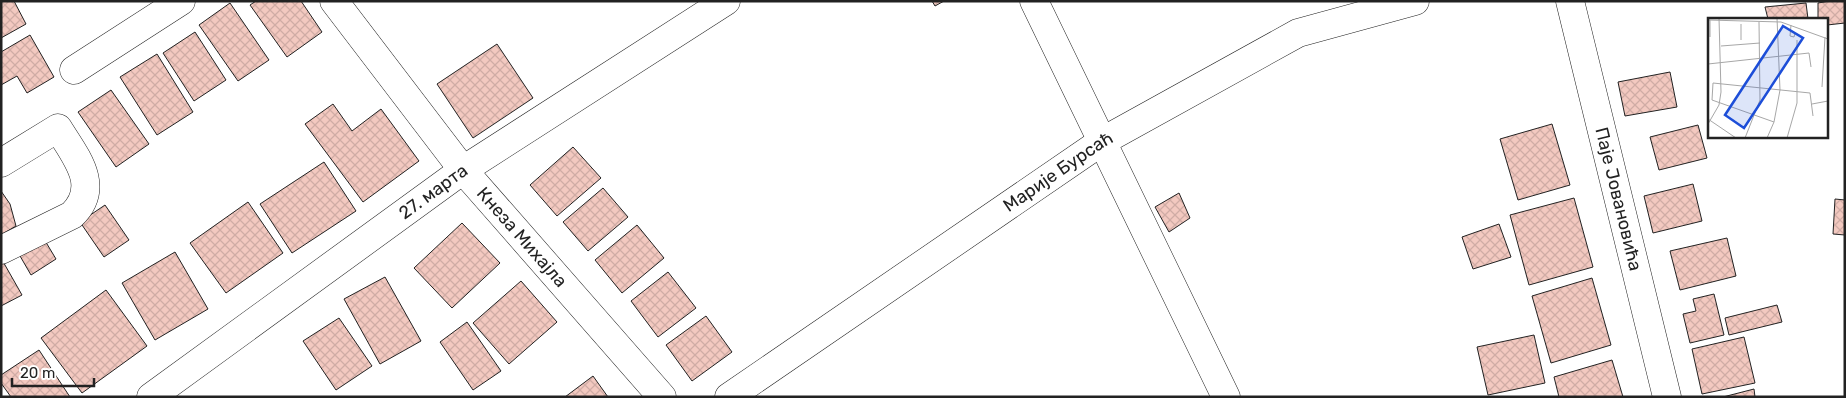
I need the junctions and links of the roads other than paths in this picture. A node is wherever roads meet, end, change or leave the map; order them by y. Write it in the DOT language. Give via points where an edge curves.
graph roads {
  1 [pos="181,1"];
  2 [pos="334,1"];
  3 [pos="726,1"];
  4 [pos="1034,1"];
  5 [pos="1415,1"];
  6 [pos="1570,1"];
  7 [pos="74,70"];
  8 [pos="1102,142"];
  9 [pos="1,163"];
  10 [pos="463,170"];
  11 [pos="1,250"];
  12 [pos="151,397"];
  13 [pos="662,397"];
  14 [pos="729,397"];
  15 [pos="1226,397"];
  16 [pos="1667,397"];
  1 -- 7 [label="street"];
  2 -- 10 [label="street, Кнеза Михајла"];
  3 -- 10 [label="street, 27. марта"];
  4 -- 8 [label="street"];
  5 -- 8 [label="street, Марије Бурсаћ" via="1298,34"];
  6 -- 16 [label="street, Паје Јовановића"];
  8 -- 14 [label="street, Марије Бурсаћ"];
  8 -- 15 [label="street"];
  9 -- 11 [label="street" via="58,128 82,168 87,186 85,198 72,215"];
  10 -- 12 [label="street, 27. марта"];
  10 -- 13 [label="street, Кнеза Михајла"];
}
